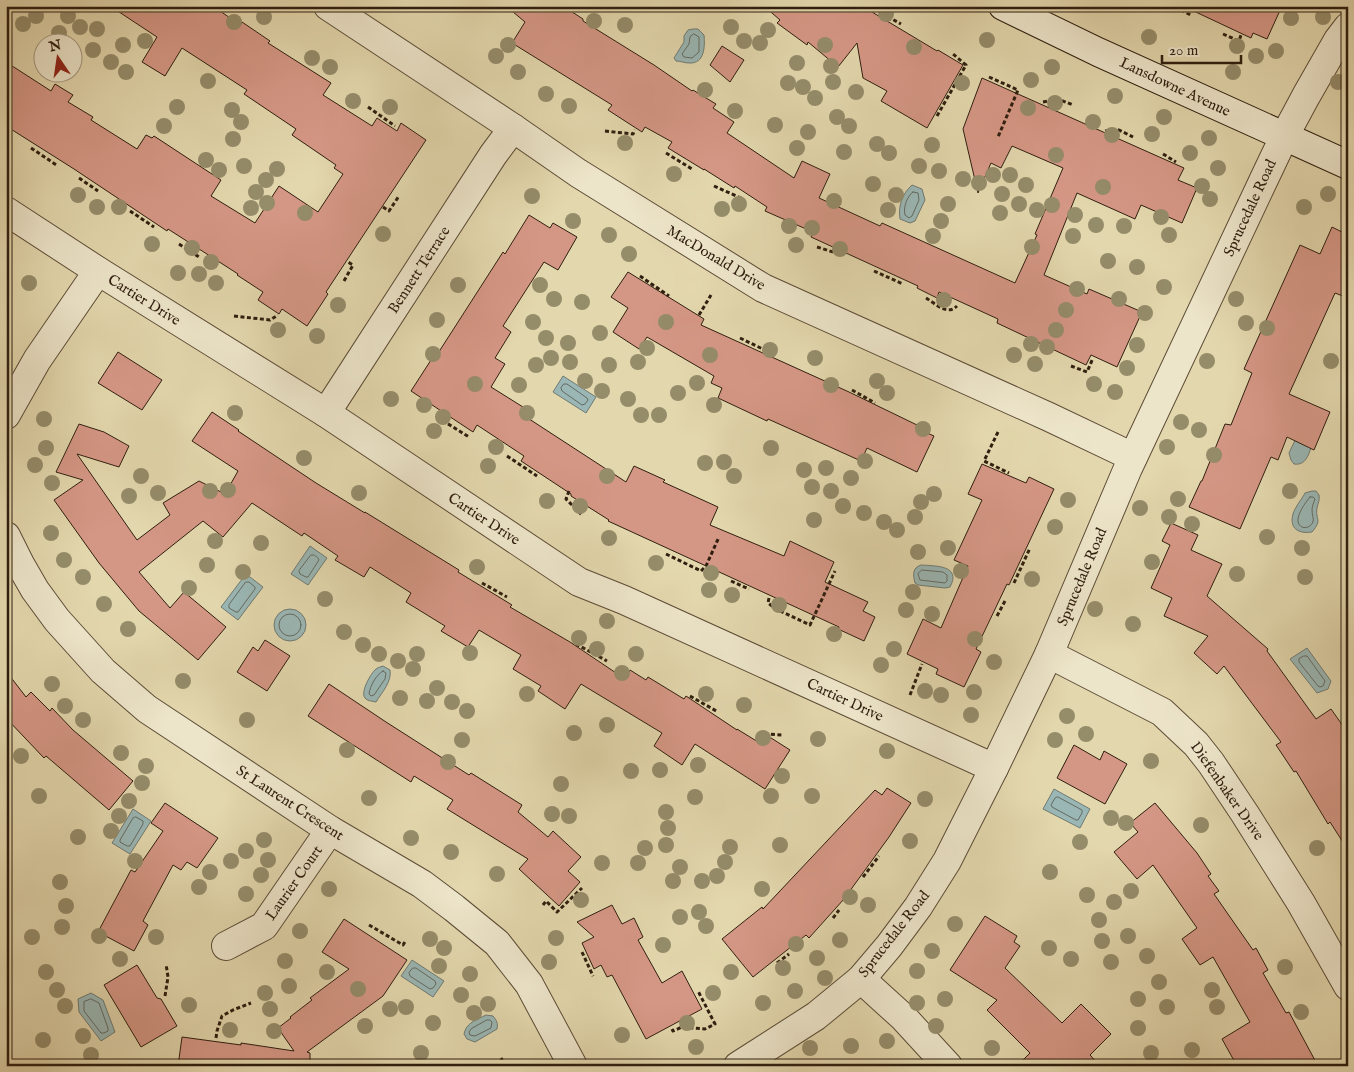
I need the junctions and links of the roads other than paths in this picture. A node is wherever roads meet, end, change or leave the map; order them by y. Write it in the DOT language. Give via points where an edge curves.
graph roads {
  1 [pos="328,6"];
  2 [pos="1003,6"];
  3 [pos="1348,27"];
  4 [pos="513,128"];
  5 [pos="1284,137"];
  6 [pos="1348,165"];
  7 [pos="6,211"];
  8 [pos="98,271"];
  9 [pos="326,414"];
  10 [pos="6,416"];
  11 [pos="1133,457"];
  12 [pos="6,536"];
  13 [pos="1049,654"];
  14 [pos="994,768"];
  15 [pos="330,830"];
  16 [pos="226,946"];
  17 [pos="861,979"];
  18 [pos="1348,986"];
  19 [pos="573,1066"];
  20 [pos="738,1066"];
  21 [pos="948,1066"];
  1 -- 4 [label="street, MacDonald Drive"];
  2 -- 5 [label="street, Lansdowne Avenue"];
  3 -- 5 [label="street, Sprucedale Road"];
  4 -- 9 [label="street, Bennett Terrace"];
  4 -- 11 [label="street, MacDonald Drive" via="763,288"];
  5 -- 6 [label="street, Lansdowne Avenue"];
  5 -- 11 [label="street, Sprucedale Road"];
  7 -- 8 [label="street, Cartier Drive"];
  8 -- 9 [label="street, Cartier Drive"];
  8 -- 10 [label="street" via="37,360"];
  9 -- 14 [label="street, Cartier Drive" via="579,582"];
  11 -- 13 [label="street, Sprucedale Road"];
  12 -- 15 [label="street, St Laurent Crescent" via="35,590 103,671 161,719"];
  13 -- 14 [label="street, Sprucedale Road"];
  13 -- 18 [label="street, Diefenbaker Drive" via="1162,712 1196,744 1282,872"];
  14 -- 17 [label="street, Sprucedale Road" via="947,861 918,907"];
  15 -- 16 [label="street, Laurier Court" via="264,926"];
  15 -- 19 [label="street, St Laurent Crescent" via="422,884 497,943 529,984"];
  17 -- 20 [label="street, Sprucedale Road" via="816,1016"];
  17 -- 21 [label="street" via="904,1018"];
}
